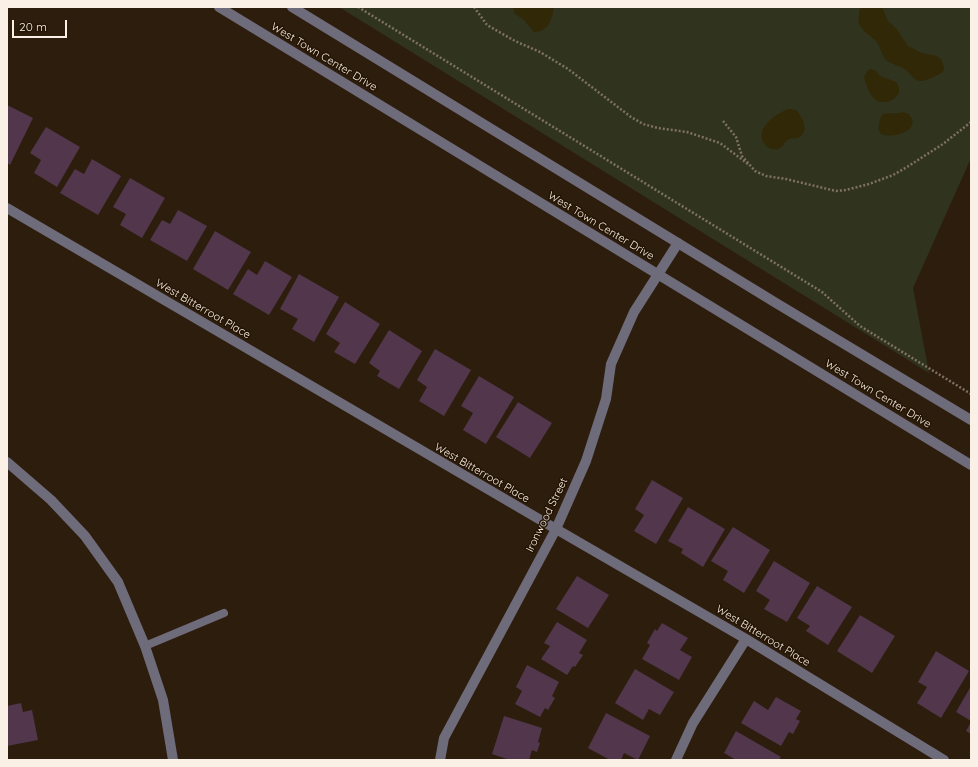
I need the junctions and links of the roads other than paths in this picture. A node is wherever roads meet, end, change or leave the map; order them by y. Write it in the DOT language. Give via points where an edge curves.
graph roads {
  1 [pos="219,7"];
  2 [pos="292,7"];
  3 [pos="7,208"];
  4 [pos="678,243"];
  5 [pos="658,274"];
  6 [pos="971,420"];
  7 [pos="7,462"];
  8 [pos="971,465"];
  9 [pos="556,529"];
  10 [pos="224,613"];
  11 [pos="746,639"];
  12 [pos="145,646"];
  13 [pos="173,760"];
  14 [pos="440,760"];
  15 [pos="676,760"];
  16 [pos="944,760"];
  1 -- 5 [label="street, West Town Center Drive"];
  2 -- 4 [label="street"];
  3 -- 9 [label="street, West Bitterroot Place"];
  4 -- 5 [label="street, Ironwood Street"];
  4 -- 6 [label="street"];
  5 -- 8 [label="street, West Town Center Drive"];
  5 -- 9 [label="street, Ironwood Street" via="634,312 611,364 606,400 586,460"];
  7 -- 12 [label="street" via="51,500 85,536 118,582"];
  9 -- 11 [label="street, West Bitterroot Place"];
  9 -- 14 [label="street, Ironwood Street" via="444,738"];
  10 -- 12 [label="lane"];
  11 -- 15 [label="street" via="693,723"];
  11 -- 16 [label="street, West Bitterroot Place"];
  12 -- 13 [label="street" via="163,700"];
}
